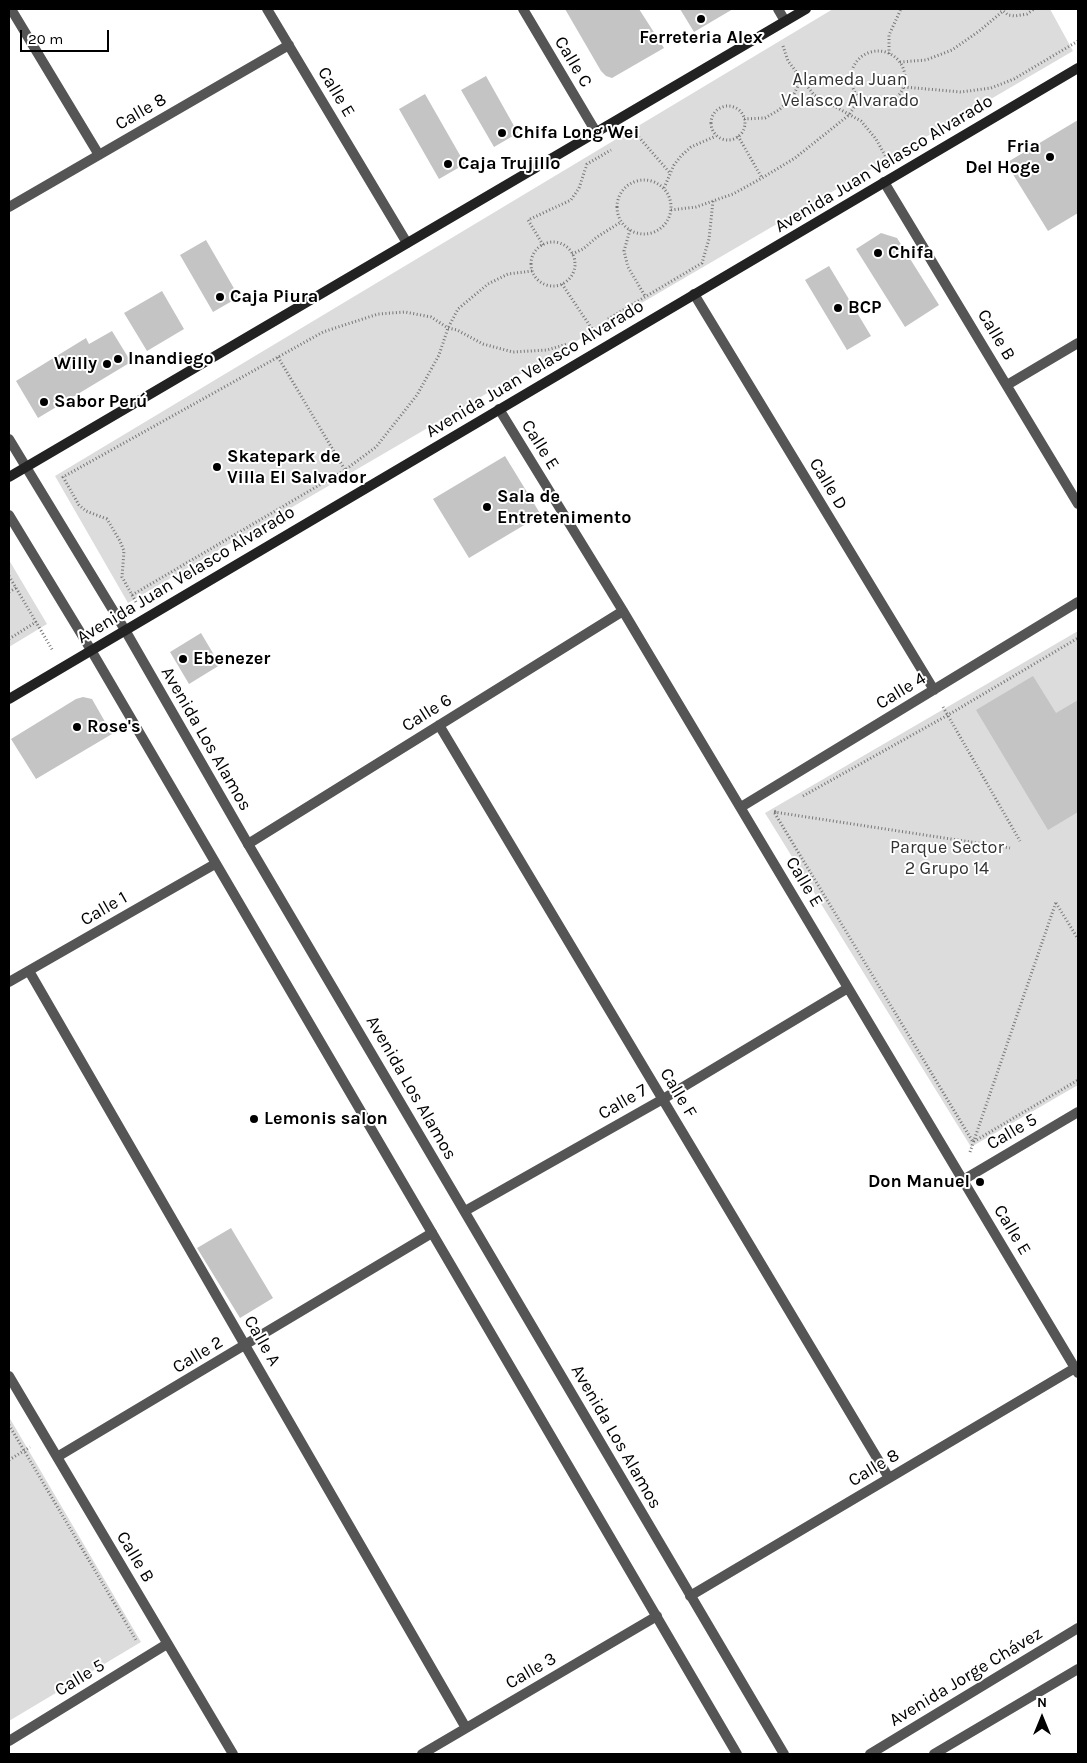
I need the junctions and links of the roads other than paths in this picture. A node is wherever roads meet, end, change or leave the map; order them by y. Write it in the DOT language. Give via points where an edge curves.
graph roads {
  1 [pos="11,9"];
  2 [pos="267,9"];
  3 [pos="523,9"];
  4 [pos="778,9"];
  5 [pos="806,9"];
  6 [pos="781,24"];
  7 [pos="289,45"];
  8 [pos="1078,68"];
  9 [pos="596,132"];
  10 [pos="99,155"];
  11 [pos="884,182"];
  12 [pos="9,207"];
  13 [pos="407,243"];
  14 [pos="694,294"];
  15 [pos="1078,343"];
  16 [pos="1007,384"];
  17 [pos="499,410"];
  18 [pos="9,439"];
  19 [pos="25,467"];
  20 [pos="9,477"];
  21 [pos="1078,504"];
  22 [pos="9,515"];
  23 [pos="1078,602"];
  24 [pos="623,611"];
  25 [pos="125,630"];
  26 [pos="91,650"];
  27 [pos="934,690"];
  28 [pos="9,699"];
  29 [pos="439,725"];
  30 [pos="741,807"];
  31 [pos="248,844"];
  32 [pos="215,864"];
  33 [pos="29,971"];
  34 [pos="9,982"];
  35 [pos="848,988"];
  36 [pos="662,1099"];
  37 [pos="1078,1112"];
  38 [pos="963,1180"];
  39 [pos="465,1212"];
  40 [pos="432,1234"];
  41 [pos="246,1346"];
  42 [pos="1077,1370"];
  43 [pos="9,1376"];
  44 [pos="57,1457"];
  45 [pos="889,1478"];
  46 [pos="690,1596"];
  47 [pos="657,1616"];
  48 [pos="1078,1628"];
  49 [pos="168,1644"];
  50 [pos="1078,1669"];
  51 [pos="466,1728"];
  52 [pos="9,1740"];
  53 [pos="233,1754"];
  54 [pos="422,1754"];
  55 [pos="737,1754"];
  56 [pos="784,1754"];
  57 [pos="870,1754"];
  58 [pos="934,1754"];
  1 -- 10 [label="street"];
  2 -- 7 [label="street, Calle E"];
  3 -- 9 [label="street, Calle C"];
  4 -- 6 [label="street"];
  5 -- 6 [label="main road"];
  6 -- 9 [label="main road"];
  7 -- 10 [label="street, Calle 8"];
  7 -- 13 [label="street, Calle E"];
  8 -- 11 [label="main road, Avenida Juan Velasco Alvarado"];
  9 -- 13 [label="main road"];
  10 -- 12 [label="street, Calle 8"];
  11 -- 14 [label="main road, Avenida Juan Velasco Alvarado"];
  11 -- 16 [label="street, Calle B"];
  13 -- 19 [label="main road"];
  14 -- 17 [label="main road, Avenida Juan Velasco Alvarado"];
  14 -- 27 [label="street, Calle D"];
  15 -- 16 [label="street"];
  16 -- 21 [label="street, Calle B"];
  17 -- 24 [label="street, Calle E"];
  17 -- 25 [label="main road, Avenida Juan Velasco Alvarado"];
  18 -- 19 [label="street, Avenida Los Alamos"];
  19 -- 20 [label="main road"];
  19 -- 25 [label="street, Avenida Los Alamos"];
  22 -- 26 [label="street"];
  23 -- 27 [label="street, Calle 4"];
  24 -- 29 [label="street, Calle 6"];
  24 -- 30 [label="street, Calle E"];
  25 -- 26 [label="main road, Avenida Juan Velasco Alvarado"];
  25 -- 31 [label="street, Avenida Los Alamos"];
  26 -- 28 [label="main road, Avenida Juan Velasco Alvarado"];
  26 -- 32 [label="street"];
  27 -- 30 [label="street, Calle 4"];
  29 -- 31 [label="street, Calle 6"];
  29 -- 36 [label="street, Calle F"];
  30 -- 35 [label="street, Calle E"];
  31 -- 39 [label="street, Avenida Los Alamos"];
  32 -- 33 [label="street, Calle 1"];
  32 -- 40 [label="street"];
  33 -- 34 [label="street, Calle 1"];
  33 -- 41 [label="street, Calle A"];
  35 -- 36 [label="street, Calle 7"];
  35 -- 38 [label="street, Calle E"];
  36 -- 39 [label="street, Calle 7"];
  36 -- 45 [label="street, Calle F"];
  37 -- 38 [label="street, Calle 5"];
  38 -- 42 [label="street, Calle E"];
  39 -- 46 [label="street, Avenida Los Alamos"];
  40 -- 41 [label="street, Calle 2"];
  40 -- 47 [label="street"];
  41 -- 44 [label="street, Calle 2"];
  41 -- 51 [label="street, Calle A"];
  42 -- 45 [label="street, Calle 8"];
  43 -- 44 [label="street, Calle B"];
  44 -- 49 [label="street, Calle B"];
  45 -- 46 [label="street, Calle 8"];
  46 -- 56 [label="street, Avenida Los Alamos"];
  47 -- 51 [label="street, Calle 3"];
  47 -- 55 [label="street"];
  48 -- 57 [label="street, Avenida Jorge Chávez"];
  49 -- 52 [label="street, Calle 5"];
  49 -- 53 [label="street, Calle B"];
  50 -- 58 [label="street"];
  51 -- 54 [label="street, Calle 3"];
}
